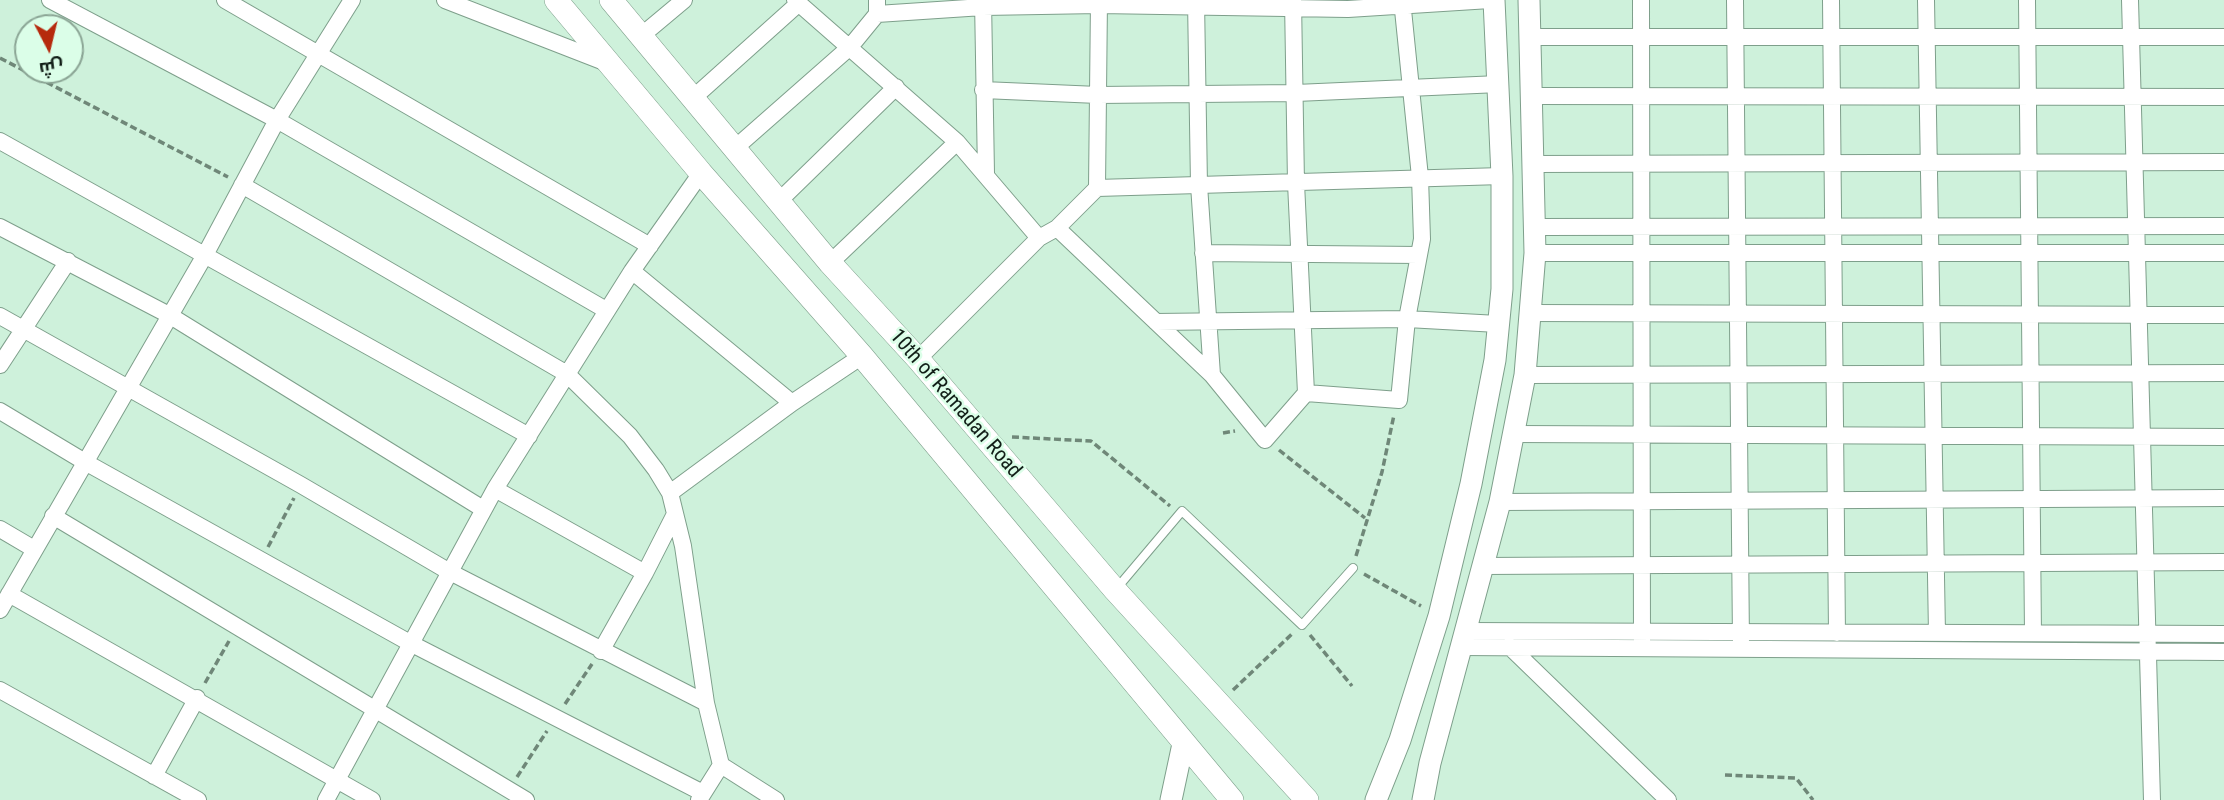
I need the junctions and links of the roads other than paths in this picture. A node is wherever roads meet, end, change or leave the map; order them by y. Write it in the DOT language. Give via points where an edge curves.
graph roads {
  1 [pos="50,0"];
  2 [pos="225,0"];
  3 [pos="352,0"];
  4 [pos="445,0"];
  5 [pos="556,0"];
  6 [pos="573,0"];
  7 [pos="611,0"];
  8 [pos="684,0"];
  9 [pos="1492,0"];
  10 [pos="1529,0"];
  11 [pos="1641,0"];
  12 [pos="1735,0"];
  13 [pos="1831,0"];
  14 [pos="1926,0"];
  15 [pos="2027,0"];
  16 [pos="2130,0"];
  17 [pos="797,2"];
  18 [pos="983,3"];
  19 [pos="1099,3"];
  20 [pos="1196,4"];
  21 [pos="1293,4"];
  22 [pos="1348,4"];
  23 [pos="1402,4"];
  24 [pos="877,7"];
  25 [pos="585,35"];
  26 [pos="641,36"];
  27 [pos="1530,37"];
  28 [pos="1641,37"];
  29 [pos="1736,37"];
  30 [pos="1832,37"];
  31 [pos="1926,37"];
  32 [pos="2028,37"];
  33 [pos="2131,37"];
  34 [pos="2224,37"];
  35 [pos="850,47"];
  36 [pos="319,55"];
  37 [pos="609,64"];
  38 [pos="1499,84"];
  39 [pos="896,87"];
  40 [pos="984,90"];
  41 [pos="1409,90"];
  42 [pos="1296,93"];
  43 [pos="1198,94"];
  44 [pos="1098,95"];
  45 [pos="1532,96"];
  46 [pos="1641,96"];
  47 [pos="1736,96"];
  48 [pos="1832,97"];
  49 [pos="1928,97"];
  50 [pos="2028,97"];
  51 [pos="2132,97"];
  52 [pos="2224,97"];
  53 [pos="692,99"];
  54 [pos="277,120"];
  55 [pos="0,141"];
  56 [pos="957,142"];
  57 [pos="734,149"];
  58 [pos="2134,162"];
  59 [pos="2224,162"];
  60 [pos="1737,163"];
  61 [pos="1833,163"];
  62 [pos="1929,163"];
  63 [pos="2029,163"];
  64 [pos="1534,164"];
  65 [pos="1641,164"];
  66 [pos="702,173"];
  67 [pos="986,173"];
  68 [pos="1502,176"];
  69 [pos="1420,177"];
  70 [pos="1296,183"];
  71 [pos="242,185"];
  72 [pos="1199,185"];
  73 [pos="1097,188"];
  74 [pos="778,202"];
  75 [pos="0,226"];
  76 [pos="1930,226"];
  77 [pos="2135,226"];
  78 [pos="2224,226"];
  79 [pos="1534,227"];
  80 [pos="1641,227"];
  81 [pos="1738,227"];
  82 [pos="1833,227"];
  83 [pos="2029,227"];
  84 [pos="1058,228"];
  85 [pos="1039,238"];
  86 [pos="650,246"];
  87 [pos="1203,253"];
  88 [pos="1535,253"];
  89 [pos="1641,253"];
  90 [pos="1738,253"];
  91 [pos="1833,253"];
  92 [pos="1930,253"];
  93 [pos="2029,253"];
  94 [pos="2136,253"];
  95 [pos="2224,253"];
  96 [pos="205,255"];
  97 [pos="1299,255"];
  98 [pos="1419,255"];
  99 [pos="68,261"];
  100 [pos="830,263"];
  101 [pos="632,271"];
  102 [pos="606,310"];
  103 [pos="1531,313"];
  104 [pos="1641,314"];
  105 [pos="1739,314"];
  106 [pos="1834,314"];
  107 [pos="1931,314"];
  108 [pos="2030,314"];
  109 [pos="2138,314"];
  110 [pos="169,315"];
  111 [pos="2224,315"];
  112 [pos="0,316"];
  113 [pos="1302,319"];
  114 [pos="1407,319"];
  115 [pos="1208,320"];
  116 [pos="1156,322"];
  117 [pos="1498,324"];
  118 [pos="23,328"];
  119 [pos="862,356"];
  120 [pos="918,359"];
  121 [pos="0,365"];
  122 [pos="2139,373"];
  123 [pos="2224,373"];
  124 [pos="567,374"];
  125 [pos="1641,374"];
  126 [pos="1740,374"];
  127 [pos="1835,374"];
  128 [pos="1932,374"];
  129 [pos="2031,374"];
  130 [pos="1212,375"];
  131 [pos="1525,375"];
  132 [pos="128,390"];
  133 [pos="1306,393"];
  134 [pos="792,403"];
  135 [pos="0,411"];
  136 [pos="1515,434"];
  137 [pos="529,436"];
  138 [pos="1641,436"];
  139 [pos="1933,436"];
  140 [pos="2141,436"];
  141 [pos="1741,437"];
  142 [pos="1835,437"];
  143 [pos="2031,437"];
  144 [pos="2224,437"];
  145 [pos="85,462"];
  146 [pos="495,489"];
  147 [pos="670,493"];
  148 [pos="2224,498"];
  149 [pos="2142,499"];
  150 [pos="1934,500"];
  151 [pos="2032,500"];
  152 [pos="1741,501"];
  153 [pos="1836,501"];
  154 [pos="1500,502"];
  155 [pos="1641,502"];
  156 [pos="483,509"];
  157 [pos="676,514"];
  158 [pos="53,516"];
  159 [pos="0,529"];
  160 [pos="34,550"];
  161 [pos="2224,562"];
  162 [pos="2032,563"];
  163 [pos="2144,563"];
  164 [pos="1935,564"];
  165 [pos="1642,565"];
  166 [pos="1741,565"];
  167 [pos="1836,565"];
  168 [pos="1482,566"];
  169 [pos="1353,568"];
  170 [pos="448,571"];
  171 [pos="645,573"];
  172 [pos="1115,590"];
  173 [pos="9,594"];
  174 [pos="0,610"];
  175 [pos="1495,632"];
  176 [pos="1741,632"];
  177 [pos="1837,633"];
  178 [pos="1937,633"];
  179 [pos="2033,633"];
  180 [pos="2146,634"];
  181 [pos="2224,634"];
  182 [pos="1463,639"];
  183 [pos="1642,640"];
  184 [pos="410,643"];
  185 [pos="1512,648"];
  186 [pos="1741,649"];
  187 [pos="601,651"];
  188 [pos="2146,651"];
  189 [pos="2224,652"];
  190 [pos="0,690"];
  191 [pos="197,698"];
  192 [pos="706,703"];
  193 [pos="375,708"];
  194 [pos="1183,744"];
  195 [pos="721,765"];
  196 [pos="154,776"];
  197 [pos="336,781"];
  198 [pos="701,796"];
  199 [pos="198,800"];
  200 [pos="326,800"];
  201 [pos="372,800"];
  202 [pos="526,800"];
  203 [pos="776,800"];
  204 [pos="1171,800"];
  205 [pos="1232,800"];
  206 [pos="1307,800"];
  207 [pos="1376,800"];
  208 [pos="1423,800"];
  209 [pos="1668,800"];
  210 [pos="2152,800"];
  1 -- 54 [label="street"];
  2 -- 36 [label="street"];
  3 -- 36 [label="street"];
  4 -- 37 [label="street"];
  5 -- 25 [label="main road, 10th of Ramadan Road"];
  6 -- 25 [label="main road"];
  7 -- 26 [label="main road, 10th of Ramadan Road"];
  8 -- 26 [label="street"];
  9 -- 23 [label="street"];
  9 -- 38 [label="main road"];
  10 -- 27 [label="main road"];
  11 -- 28 [label="street"];
  12 -- 29 [label="street"];
  13 -- 30 [label="street"];
  14 -- 31 [label="street"];
  15 -- 32 [label="street"];
  16 -- 33 [label="street"];
  17 -- 35 [label="street"];
  17 -- 53 [label="street"];
  18 -- 19 [label="street"];
  18 -- 24 [label="street"];
  18 -- 40 [label="street"];
  19 -- 20 [label="street"];
  19 -- 44 [label="street"];
  20 -- 21 [label="street"];
  20 -- 43 [label="street"];
  21 -- 22 [label="street"];
  21 -- 42 [label="street"];
  22 -- 23 [label="street"];
  23 -- 41 [label="street"];
  24 -- 35 [label="street"];
  25 -- 37 [label="main road, 10th of Ramadan Road"];
  26 -- 53 [label="main road, 10th of Ramadan Road"];
  27 -- 28 [label="street"];
  27 -- 45 [label="main road"];
  28 -- 29 [label="street"];
  28 -- 46 [label="street"];
  29 -- 30 [label="street"];
  29 -- 47 [label="street"];
  30 -- 31 [label="street"];
  30 -- 48 [label="street"];
  31 -- 32 [label="street"];
  31 -- 49 [label="street"];
  32 -- 33 [label="street"];
  32 -- 50 [label="street"];
  33 -- 34 [label="street"];
  33 -- 51 [label="street"];
  35 -- 39 [label="street"];
  35 -- 57 [label="street"];
  36 -- 54 [label="street"];
  36 -- 86 [label="street"];
  37 -- 66 [label="main road, 10th of Ramadan Road"];
  38 -- 41 [label="street"];
  38 -- 68 [label="main road"];
  39 -- 56 [label="street"];
  39 -- 74 [label="street"];
  40 -- 44 [label="street"];
  40 -- 67 [label="street"];
  41 -- 42 [label="street"];
  41 -- 69 [label="street"];
  42 -- 43 [label="street"];
  42 -- 70 [label="street"];
  43 -- 44 [label="street"];
  43 -- 72 [label="street"];
  44 -- 73 [label="street"];
  45 -- 46 [label="street"];
  45 -- 64 [label="main road"];
  46 -- 47 [label="street"];
  46 -- 65 [label="street"];
  47 -- 48 [label="street"];
  47 -- 60 [label="street"];
  48 -- 49 [label="street"];
  48 -- 61 [label="street"];
  49 -- 50 [label="street"];
  49 -- 62 [label="street"];
  50 -- 51 [label="street"];
  50 -- 63 [label="street"];
  51 -- 52 [label="street"];
  51 -- 58 [label="street"];
  53 -- 57 [label="main road, 10th of Ramadan Road"];
  54 -- 71 [label="street"];
  54 -- 102 [label="street"];
  55 -- 96 [label="street"];
  56 -- 67 [label="street"];
  56 -- 100 [label="street"];
  57 -- 74 [label="main road, 10th of Ramadan Road"];
  58 -- 59 [label="street"];
  58 -- 63 [label="street"];
  58 -- 77 [label="street"];
  60 -- 61 [label="street"];
  60 -- 65 [label="street"];
  60 -- 81 [label="street"];
  61 -- 62 [label="street"];
  61 -- 82 [label="street"];
  62 -- 63 [label="street"];
  62 -- 76 [label="street"];
  63 -- 83 [label="street"];
  64 -- 65 [label="street"];
  64 -- 79 [label="main road"];
  65 -- 80 [label="street"];
  66 -- 86 [label="street"];
  66 -- 119 [label="main road, 10th of Ramadan Road"];
  67 -- 85 [label="street"];
  68 -- 69 [label="street"];
  68 -- 117 [label="main road" via="1503,289"];
  69 -- 70 [label="street"];
  69 -- 98 [label="street"];
  70 -- 72 [label="street"];
  70 -- 97 [label="street"];
  71 -- 96 [label="street"];
  71 -- 124 [label="street"];
  72 -- 73 [label="street"];
  72 -- 87 [label="street"];
  73 -- 84 [label="street"];
  74 -- 100 [label="main road, 10th of Ramadan Road"];
  75 -- 99 [label="street"];
  76 -- 82 [label="street"];
  76 -- 83 [label="street"];
  76 -- 92 [label="street"];
  77 -- 78 [label="street"];
  77 -- 83 [label="street"];
  77 -- 94 [label="street"];
  79 -- 80 [label="street"];
  79 -- 88 [label="main road"];
  80 -- 81 [label="street"];
  80 -- 89 [label="street"];
  81 -- 82 [label="street"];
  81 -- 90 [label="street"];
  82 -- 91 [label="street"];
  83 -- 93 [label="street"];
  84 -- 85 [label="street"];
  84 -- 116 [label="street"];
  85 -- 120 [label="street"];
  86 -- 101 [label="street"];
  87 -- 97 [label="street"];
  87 -- 115 [label="street"];
  88 -- 89 [label="street"];
  88 -- 103 [label="main road"];
  89 -- 90 [label="street"];
  89 -- 104 [label="street"];
  90 -- 91 [label="street"];
  90 -- 105 [label="street"];
  91 -- 92 [label="street"];
  91 -- 106 [label="street"];
  92 -- 93 [label="street"];
  92 -- 107 [label="street"];
  93 -- 94 [label="street"];
  93 -- 108 [label="street"];
  94 -- 95 [label="street"];
  94 -- 109 [label="street"];
  96 -- 110 [label="street"];
  96 -- 137 [label="street"];
  97 -- 98 [label="street"];
  97 -- 113 [label="street"];
  98 -- 114 [label="street"];
  99 -- 110 [label="street"];
  99 -- 118 [label="street"];
  100 -- 120 [label="main road, 10th of Ramadan Road"];
  101 -- 102 [label="street"];
  101 -- 134 [label="street"];
  102 -- 124 [label="street"];
  103 -- 104 [label="street"];
  103 -- 131 [label="main road"];
  104 -- 105 [label="street"];
  104 -- 125 [label="street"];
  105 -- 106 [label="street"];
  105 -- 126 [label="street"];
  106 -- 107 [label="street"];
  106 -- 127 [label="street"];
  107 -- 108 [label="street"];
  107 -- 128 [label="street"];
  108 -- 109 [label="street"];
  108 -- 129 [label="street"];
  109 -- 111 [label="street"];
  109 -- 122 [label="street"];
  110 -- 132 [label="street"];
  110 -- 156 [label="street"];
  112 -- 118 [label="street"];
  113 -- 114 [label="street"];
  113 -- 115 [label="street"];
  113 -- 133 [label="street"];
  114 -- 117 [label="street"];
  114 -- 133 [label="street" via="1399,400"];
  115 -- 116 [label="street"];
  115 -- 130 [label="street"];
  116 -- 130 [label="street"];
  117 -- 207 [label="main road" via="1471,484 1439,616"];
  118 -- 121 [label="street"];
  118 -- 132 [label="street"];
  119 -- 134 [label="street"];
  119 -- 194 [label="main road, 10th of Ramadan Road"];
  120 -- 172 [label="main road, 10th of Ramadan Road"];
  122 -- 123 [label="street"];
  122 -- 129 [label="street"];
  122 -- 140 [label="street"];
  124 -- 137 [label="street"];
  124 -- 147 [label="street" via="630,436"];
  125 -- 126 [label="street"];
  125 -- 131 [label="street"];
  125 -- 138 [label="street"];
  126 -- 127 [label="street"];
  126 -- 141 [label="street"];
  127 -- 128 [label="street"];
  127 -- 142 [label="street"];
  128 -- 129 [label="street"];
  128 -- 139 [label="street"];
  129 -- 143 [label="street"];
  130 -- 133 [label="street" via="1265,440"];
  131 -- 136 [label="main road"];
  132 -- 145 [label="street"];
  132 -- 170 [label="street"];
  134 -- 147 [label="street"];
  135 -- 145 [label="street"];
  136 -- 138 [label="street"];
  136 -- 154 [label="main road"];
  137 -- 146 [label="street"];
  138 -- 141 [label="street"];
  138 -- 155 [label="street"];
  139 -- 142 [label="street"];
  139 -- 143 [label="street"];
  139 -- 150 [label="street"];
  140 -- 143 [label="street"];
  140 -- 144 [label="street"];
  140 -- 149 [label="street"];
  141 -- 142 [label="street"];
  141 -- 152 [label="street"];
  142 -- 153 [label="street"];
  143 -- 151 [label="street"];
  145 -- 158 [label="street"];
  145 -- 184 [label="street"];
  146 -- 156 [label="street"];
  146 -- 171 [label="street"];
  147 -- 157 [label="street"];
  148 -- 149 [label="street"];
  149 -- 151 [label="street"];
  149 -- 163 [label="street"];
  150 -- 151 [label="street"];
  150 -- 153 [label="street"];
  150 -- 164 [label="street"];
  151 -- 162 [label="street"];
  152 -- 153 [label="street"];
  152 -- 155 [label="street"];
  152 -- 166 [label="street"];
  153 -- 167 [label="street"];
  154 -- 155 [label="street"];
  154 -- 168 [label="main road"];
  155 -- 165 [label="street"];
  156 -- 170 [label="street"];
  157 -- 171 [label="street"];
  157 -- 192 [label="street"];
  158 -- 160 [label="street"];
  158 -- 193 [label="street"];
  159 -- 160 [label="street"];
  160 -- 173 [label="street"];
  161 -- 163 [label="street"];
  162 -- 163 [label="street"];
  162 -- 164 [label="street"];
  162 -- 179 [label="street"];
  163 -- 180 [label="street"];
  164 -- 167 [label="street"];
  164 -- 178 [label="street"];
  165 -- 166 [label="street"];
  165 -- 168 [label="street"];
  165 -- 183 [label="street"];
  166 -- 167 [label="street"];
  166 -- 176 [label="street"];
  167 -- 177 [label="street"];
  168 -- 182 [label="main road"];
  169 -- 172 [label="lane" via="1302,625 1182,511"];
  170 -- 184 [label="street"];
  170 -- 187 [label="street"];
  171 -- 187 [label="street"];
  172 -- 206 [label="main road, 10th of Ramadan Road"];
  173 -- 174 [label="street"];
  173 -- 191 [label="street"];
  175 -- 182 [label="street"];
  175 -- 183 [label="street"];
  175 -- 185 [label="street"];
  176 -- 177 [label="street"];
  176 -- 183 [label="street"];
  176 -- 186 [label="street"];
  177 -- 178 [label="street"];
  178 -- 179 [label="street"];
  179 -- 180 [label="street"];
  180 -- 181 [label="street"];
  180 -- 188 [label="street"];
  182 -- 185 [label="street"];
  182 -- 208 [label="main road"];
  183 -- 185 [label="street"];
  183 -- 186 [label="street"];
  184 -- 193 [label="street"];
  184 -- 198 [label="street"];
  185 -- 209 [label="street"];
  186 -- 188 [label="street"];
  187 -- 192 [label="street"];
  188 -- 189 [label="street"];
  188 -- 210 [label="street"];
  190 -- 196 [label="street"];
  191 -- 196 [label="street"];
  191 -- 197 [label="street"];
  192 -- 195 [label="street"];
  193 -- 197 [label="street"];
  193 -- 202 [label="street"];
  194 -- 204 [label="main road"];
  194 -- 205 [label="main road, 10th of Ramadan Road"];
  195 -- 198 [label="street"];
  195 -- 203 [label="street"];
  196 -- 199 [label="street"];
  197 -- 200 [label="street"];
  197 -- 201 [label="street"];
}
